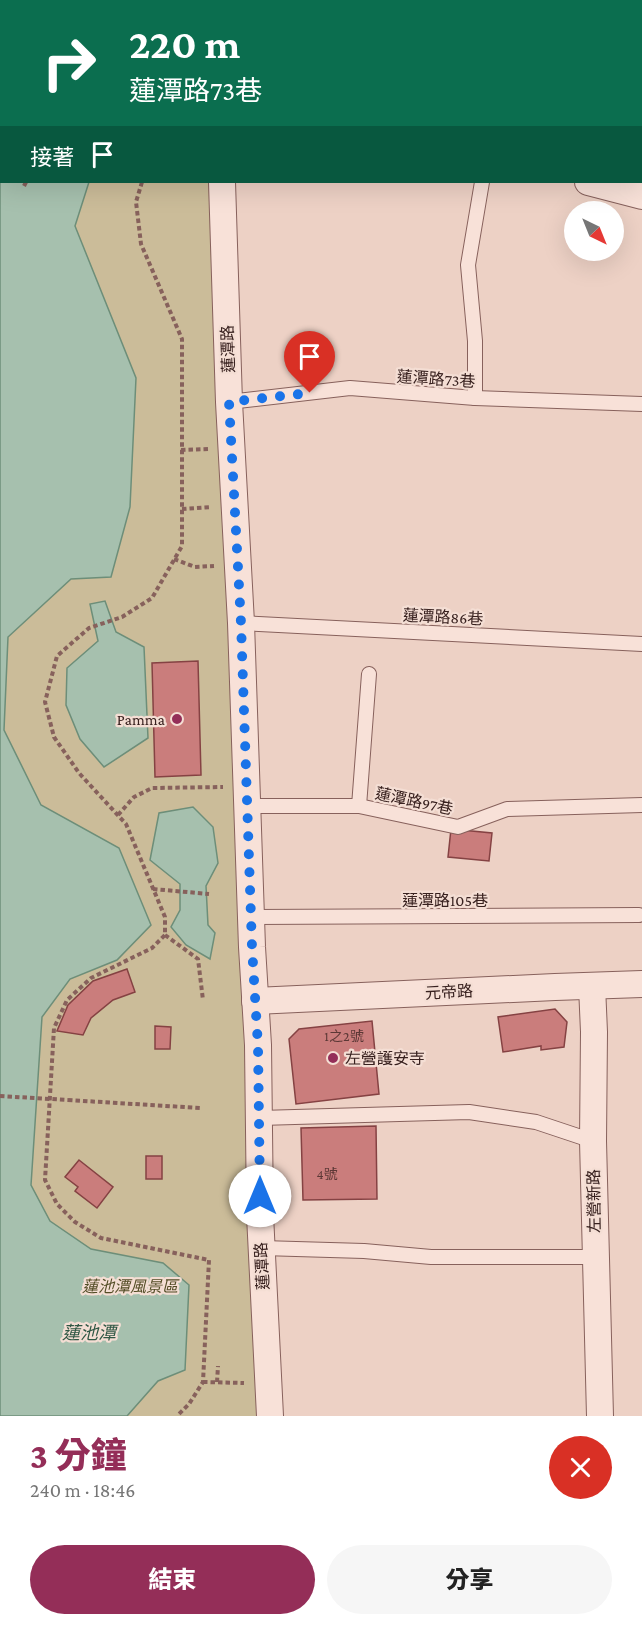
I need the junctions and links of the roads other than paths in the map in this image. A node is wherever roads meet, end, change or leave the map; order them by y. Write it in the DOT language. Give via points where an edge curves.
graph roads {
  1 [pos="222,183"];
  2 [pos="482,183"];
  3 [pos="592,183"];
  4 [pos="642,196"];
  5 [pos="475,398"];
  6 [pos="229,402"];
  7 [pos="642,404"];
  8 [pos="241,623"];
  9 [pos="642,644"];
  10 [pos="369,674"];
  11 [pos="642,805"];
  12 [pos="249,806"];
  13 [pos="359,806"];
  14 [pos="639,915"];
  15 [pos="251,918"];
  16 [pos="642,984"];
  17 [pos="592,986"];
  18 [pos="255,1001"];
  19 [pos="260,1118"];
  20 [pos="593,1141"];
  21 [pos="262,1248"];
  22 [pos="596,1257"];
  23 [pos="270,1416"];
  24 [pos="600,1416"];
  1 -- 6 [label="street, 蓮潭路"];
  2 -- 5 [label="lane" via="468,265"];
  3 -- 4 [label="street"];
  5 -- 6 [label="lane, 蓮潭路73巷" via="350,388"];
  5 -- 7 [label="lane, 蓮潭路73巷"];
  6 -- 8 [label="street, 蓮潭路"];
  8 -- 9 [label="lane, 蓮潭路86巷"];
  8 -- 12 [label="street, 蓮潭路"];
  10 -- 13 [label="lane"];
  11 -- 13 [label="lane, 蓮潭路97巷" via="507,808 458,827"];
  12 -- 13 [label="lane, 蓮潭路97巷"];
  12 -- 15 [label="street, 蓮潭路"];
  14 -- 15 [label="lane, 蓮潭路105巷"];
  15 -- 18 [label="street, 蓮潭路"];
  16 -- 17 [label="street, 元帝路"];
  17 -- 18 [label="street, 元帝路"];
  17 -- 20 [label="street, 左營新路"];
  18 -- 19 [label="street, 蓮潭路"];
  19 -- 20 [label="lane" via="469,1112 536,1122"];
  19 -- 21 [label="street, 蓮潭路"];
  20 -- 22 [label="street, 左營新路"];
  21 -- 22 [label="lane" via="430,1257"];
  21 -- 23 [label="street, 蓮潭路"];
  22 -- 24 [label="street, 左營新路"];
}
